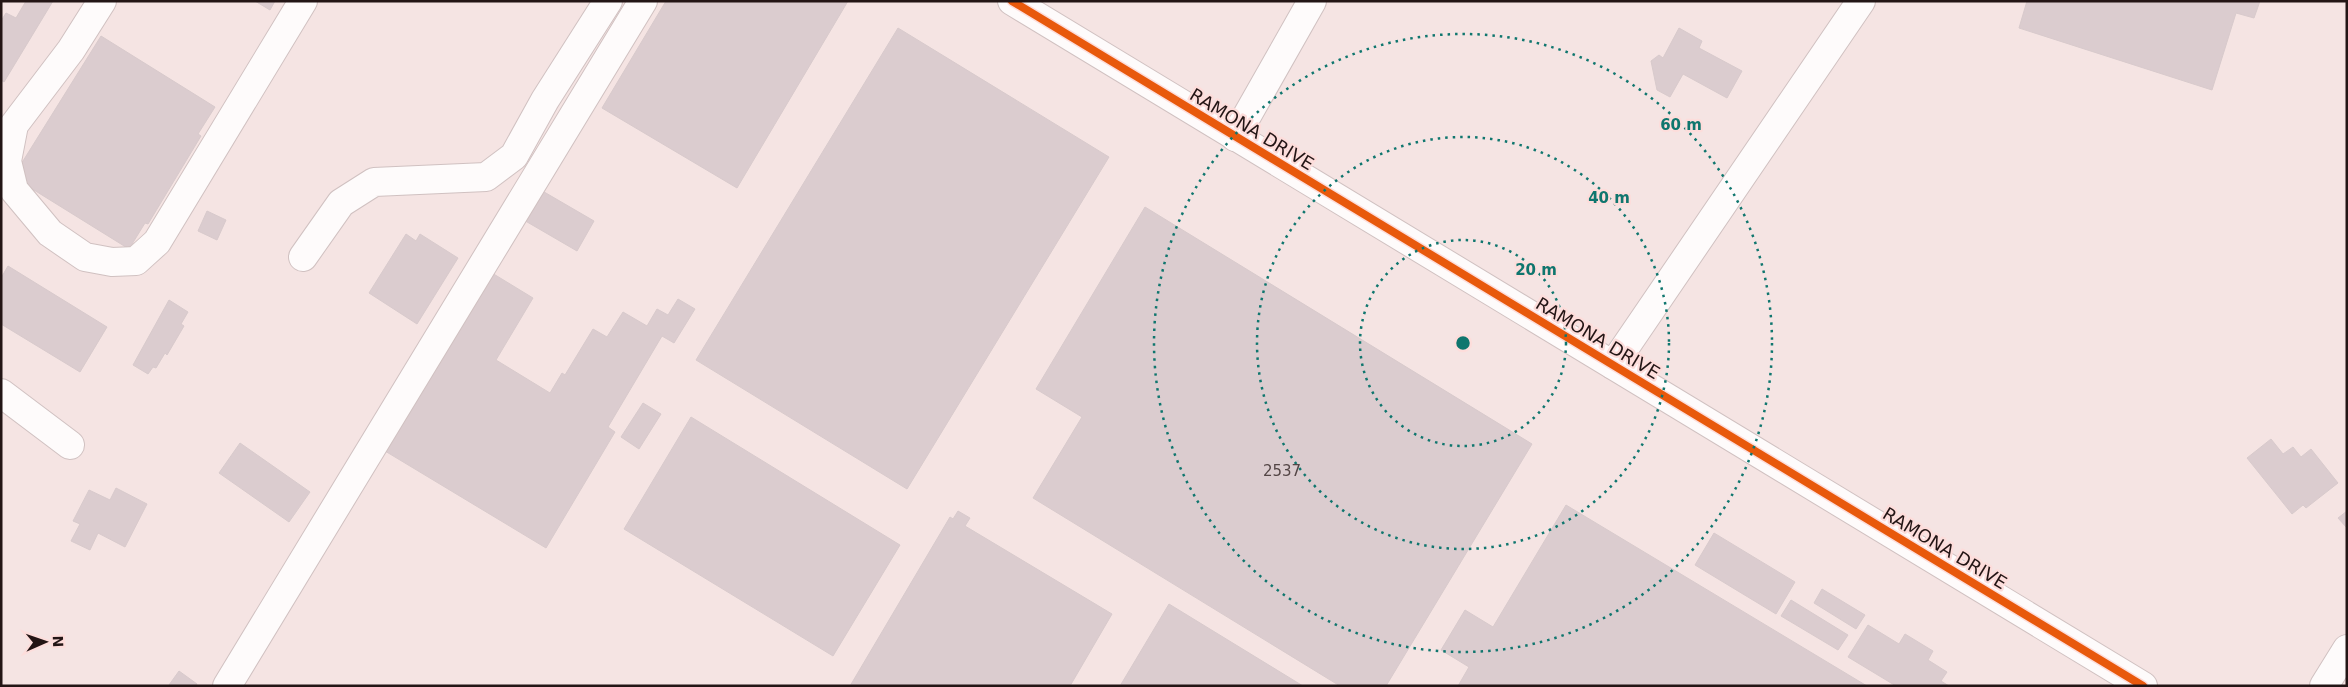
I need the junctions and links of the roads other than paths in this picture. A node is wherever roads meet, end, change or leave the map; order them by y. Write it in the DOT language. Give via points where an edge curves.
graph roads {
  1 [pos="102,1"];
  2 [pos="303,1"];
  3 [pos="608,1"];
  4 [pos="643,1"];
  5 [pos="1012,1"];
  6 [pos="1312,1"];
  7 [pos="1861,1"];
  8 [pos="1235,136"];
  9 [pos="303,256"];
  10 [pos="1613,365"];
  11 [pos="1,393"];
  12 [pos="70,445"];
  13 [pos="2347,649"];
  14 [pos="227,686"];
  15 [pos="2143,686"];
  16 [pos="2324,686"];
  1 -- 2 [label="street" via="71,50 14,125 6,161 14,190 50,233 85,258 112,262 136,261 158,242"];
  3 -- 9 [label="street" via="545,100 514,156 486,177 374,182 341,203"];
  4 -- 14 [label="street"];
  5 -- 8 [label="street, RAMONA DRIVE"];
  6 -- 8 [label="street"];
  7 -- 10 [label="street"];
  8 -- 10 [label="street, RAMONA DRIVE"];
  10 -- 15 [label="street, RAMONA DRIVE"];
  11 -- 12 [label="street"];
  13 -- 16 [label="street"];
}
